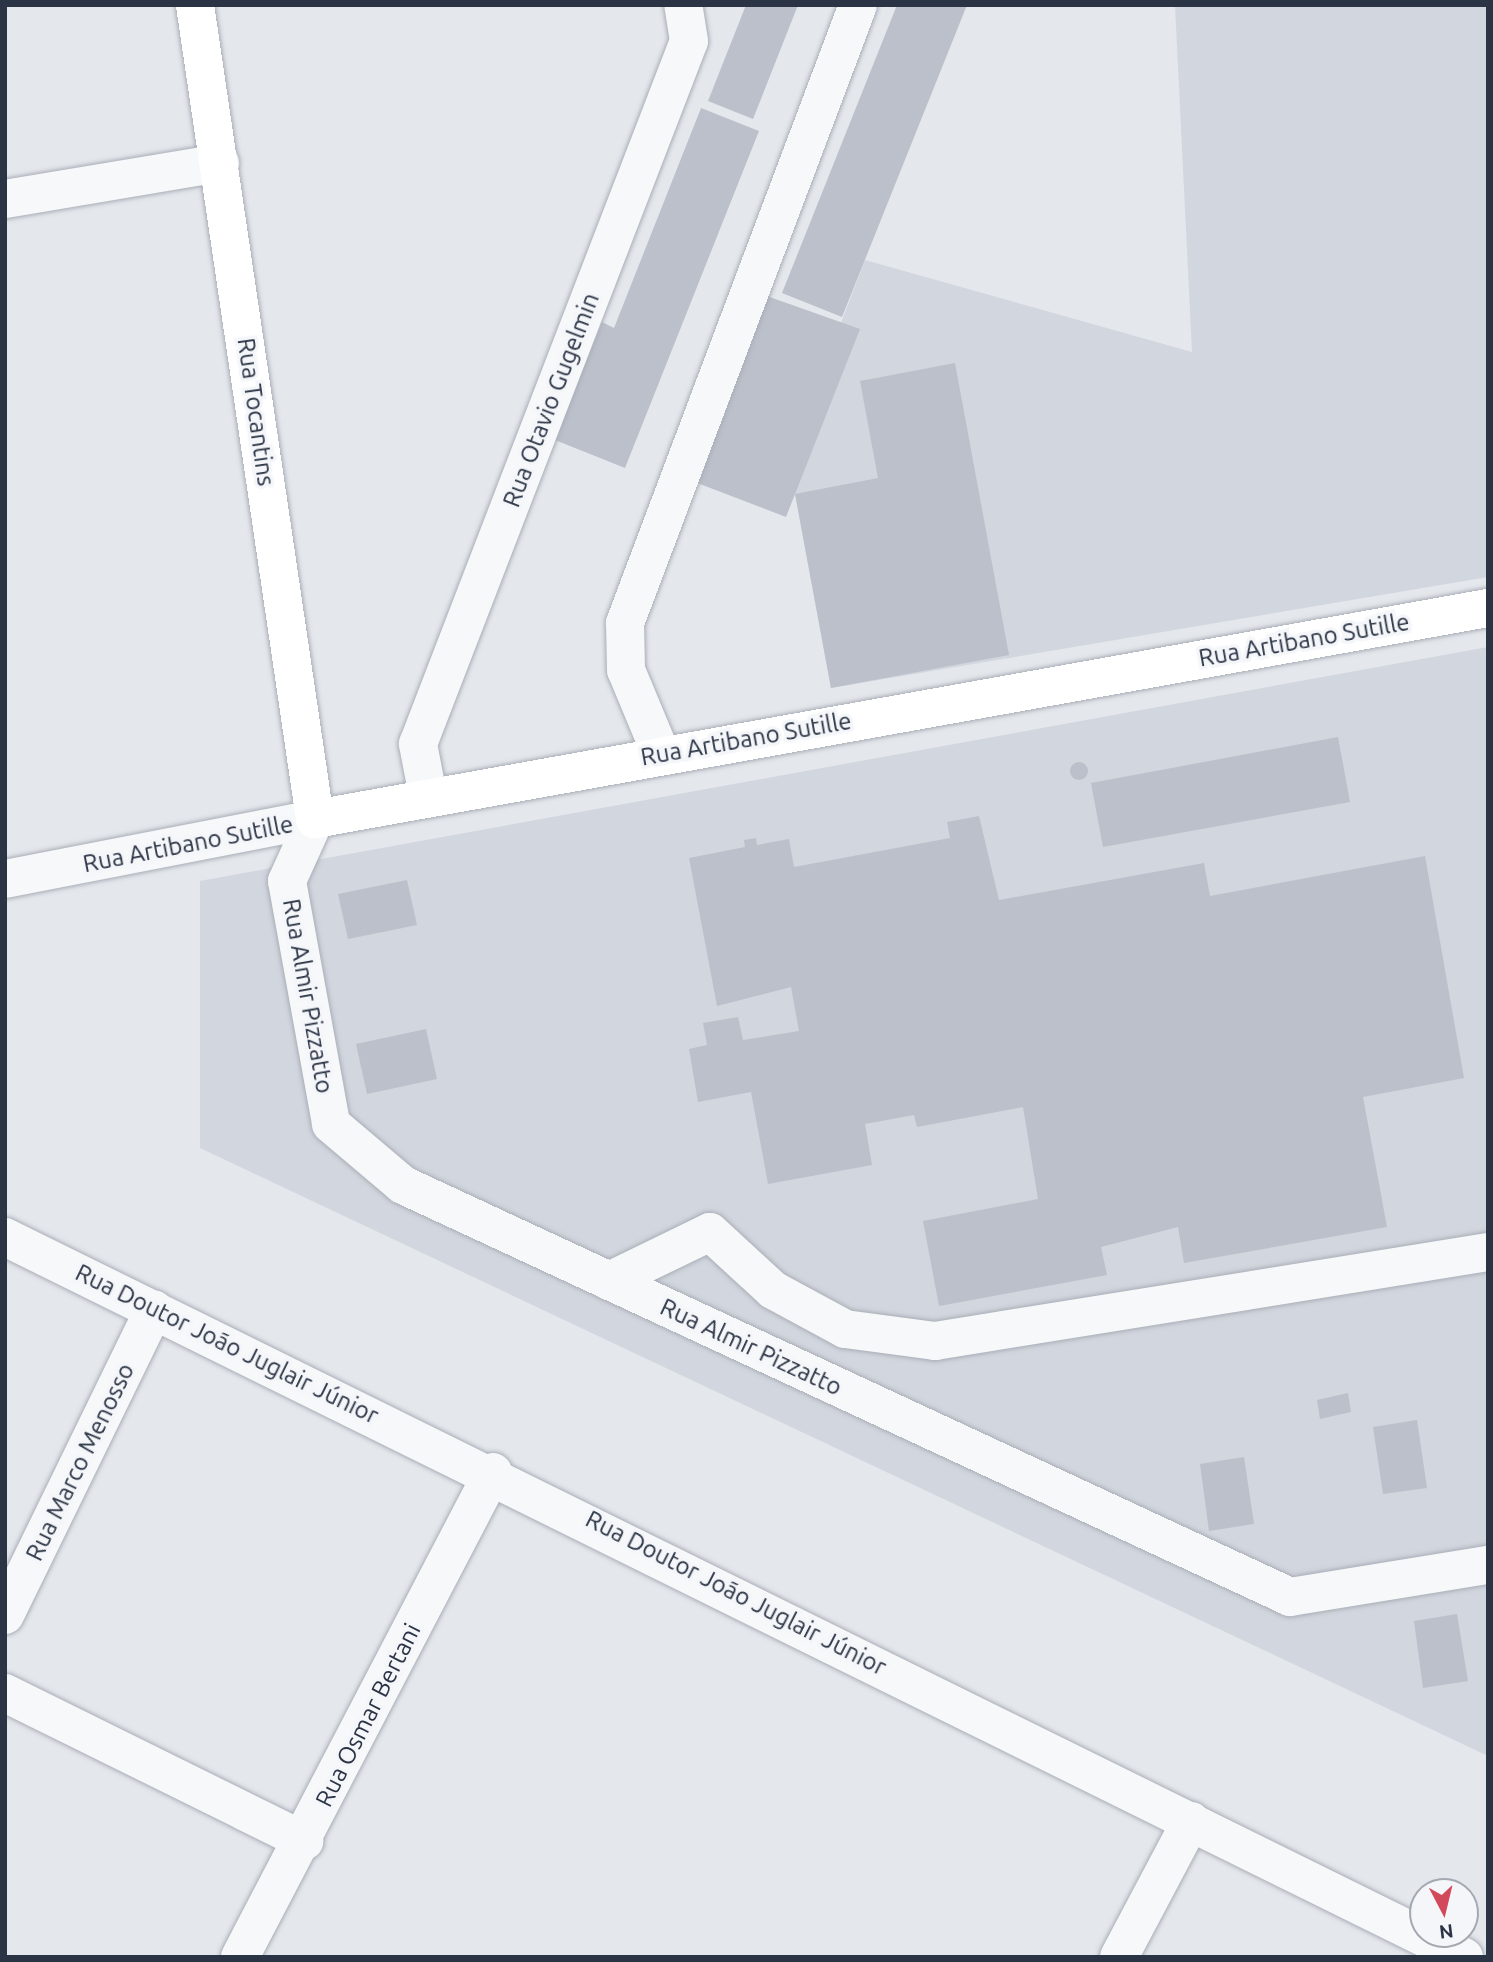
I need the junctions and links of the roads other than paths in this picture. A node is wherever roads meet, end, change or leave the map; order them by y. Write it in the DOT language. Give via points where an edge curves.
graph roads {
  1 [pos="195,5"];
  2 [pos="683,5"];
  3 [pos="858,5"];
  4 [pos="220,163"];
  5 [pos="5,199"];
  6 [pos="1488,608"];
  7 [pos="661,754"];
  8 [pos="428,796"];
  9 [pos="315,819"];
  10 [pos="5,879"];
  11 [pos="5,1237"];
  12 [pos="1488,1252"];
  13 [pos="609,1281"];
  14 [pos="154,1308"];
  15 [pos="493,1472"];
  16 [pos="1488,1564"];
  17 [pos="5,1615"];
  18 [pos="5,1693"];
  19 [pos="1191,1821"];
  20 [pos="304,1841"];
  21 [pos="240,1957"];
  22 [pos="1119,1957"];
  23 [pos="1464,1957"];
  1 -- 4 [label="main road, Rua Tocantins"];
  2 -- 8 [label="street, Rua Otavio Gugelmin" via="689,41 418,744"];
  3 -- 7 [label="street" via="625,623 626,670"];
  4 -- 5 [label="street"];
  4 -- 9 [label="main road, Rua Tocantins"];
  6 -- 7 [label="main road, Rua Artibano Sutille"];
  7 -- 8 [label="main road, Rua Artibano Sutille"];
  8 -- 9 [label="main road, Rua Artibano Sutille"];
  9 -- 10 [label="street, Rua Artibano Sutille"];
  9 -- 13 [label="street, Rua Almir Pizzatto" via="287,881 331,1124 403,1185"];
  11 -- 14 [label="street, Rua Doutor João Juglair Júnior"];
  12 -- 13 [label="street" via="935,1341 845,1329 773,1290 710,1232"];
  13 -- 16 [label="street, Rua Almir Pizzatto" via="1290,1597"];
  14 -- 15 [label="street, Rua Doutor João Juglair Júnior"];
  14 -- 17 [label="street, Rua Marco Menosso"];
  15 -- 19 [label="street, Rua Doutor João Juglair Júnior"];
  15 -- 20 [label="street, Rua Osmar Bertani"];
  18 -- 20 [label="street"];
  19 -- 22 [label="street"];
  19 -- 23 [label="street, Rua Doutor João Juglair Júnior"];
  20 -- 21 [label="street, Rua Osmar Bertani"];
}
